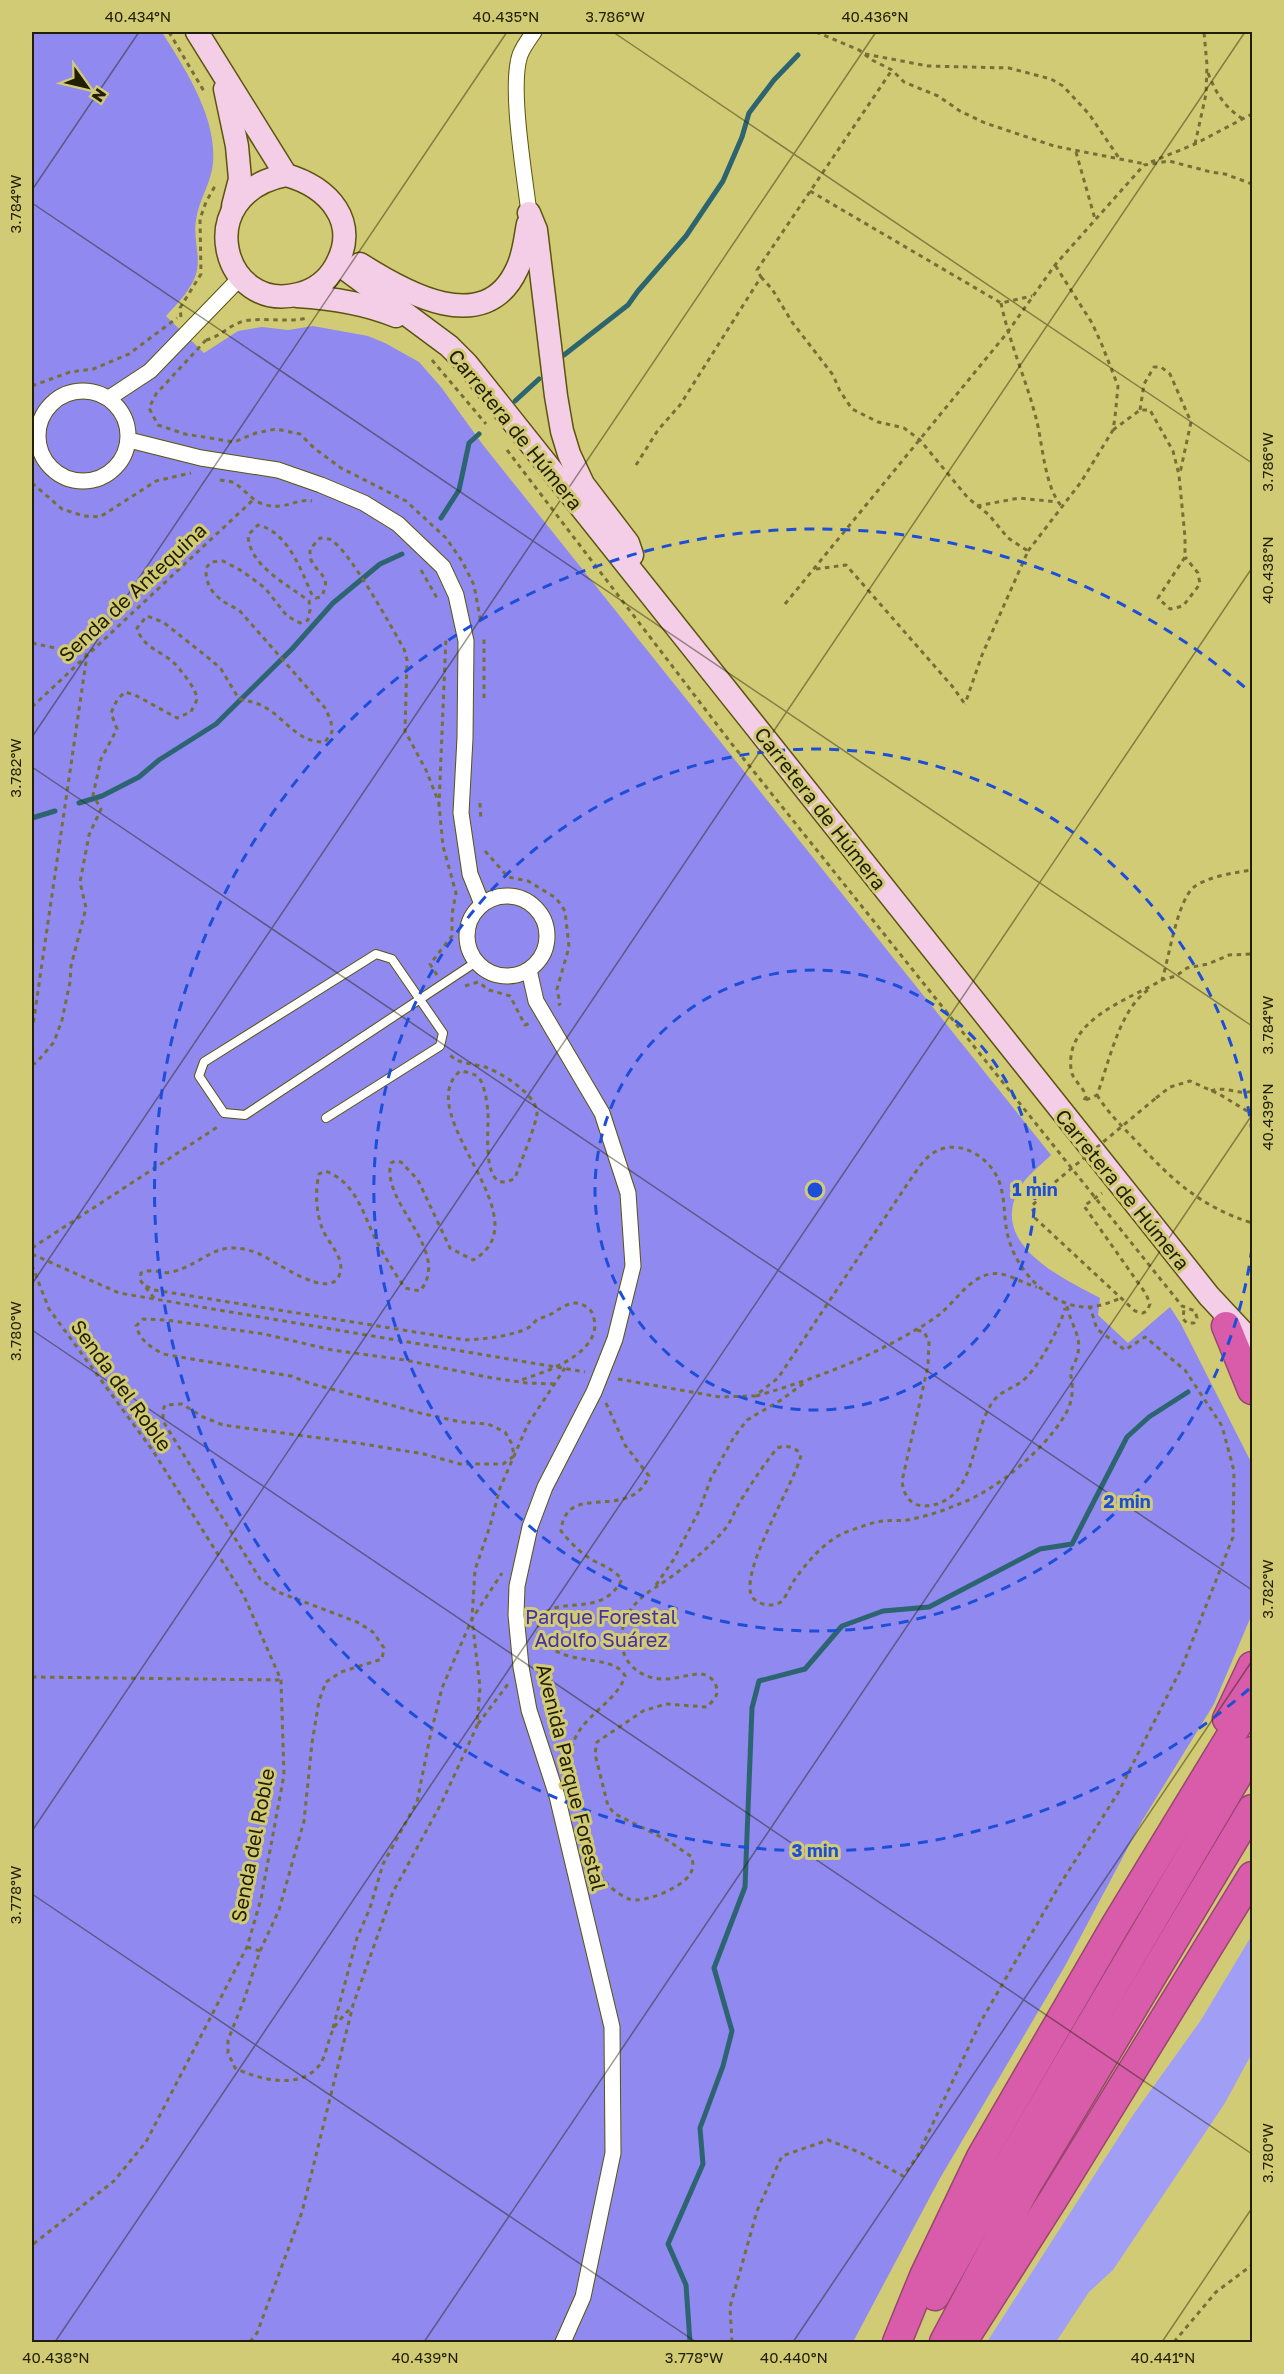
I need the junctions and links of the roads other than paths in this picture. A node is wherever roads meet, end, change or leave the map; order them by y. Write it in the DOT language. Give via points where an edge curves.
graph roads {
  1 [pos="197,32"];
  2 [pos="534,32"];
  3 [pos="222,72"];
  4 [pos="286,175"];
  5 [pos="232,212"];
  6 [pos="529,213"];
  7 [pos="340,256"];
  8 [pos="241,277"];
  9 [pos="292,296"];
  10 [pos="425,327"];
  11 [pos="109,398"];
  12 [pos="36,421"];
  13 [pos="129,440"];
  14 [pos="641,582"];
  15 [pos="482,904"];
  16 [pos="476,962"];
  17 [pos="529,969"];
  18 [pos="419,998"];
  19 [pos="326,1118"];
  20 [pos="1209,1296"];
  21 [pos="1226,1326"];
  22 [pos="1252,1342"];
  23 [pos="1252,1358"];
  24 [pos="1252,1390"];
  25 [pos="1252,1666"];
  26 [pos="1252,1701"];
  27 [pos="1252,1751"];
  28 [pos="1252,1809"];
  29 [pos="1252,1876"];
  30 [pos="1115,1926"];
  31 [pos="563,2343"];
  32 [pos="897,2343"];
  33 [pos="913,2343"];
  34 [pos="944,2343"];
  35 [pos="962,2343"];
  1 -- 3 [label="main road"];
  2 -- 6 [label="street" via="519,56 517,74"];
  3 -- 4 [label="main road"];
  3 -- 5 [label="main road" via="240,178"];
  4 -- 5 [label="main road" via="266,179 247,192"];
  4 -- 7 [label="main road" via="314,186 332,201 341,221"];
  5 -- 8 [label="main road" via="227,221 226,245"];
  6 -- 7 [label="main road" via="517,269 498,293 482,302 445,305 428,300"];
  6 -- 14 [label="main road" via="536,230 556,396 569,454 584,484 628,543"];
  7 -- 9 [label="main road" via="331,273 315,288"];
  7 -- 10 [label="main road, Carretera de Húmera" via="348,271"];
  8 -- 9 [label="main road" via="259,291"];
  8 -- 11 [label="street" via="150,371"];
  9 -- 10 [label="main road, Carretera de Húmera" via="372,306"];
  10 -- 14 [label="main road, Carretera de Húmera" via="467,364"];
  11 -- 12 [label="street" via="82,390 69,393 56,399"];
  11 -- 13 [label="street" via="125,416"];
  12 -- 13 [label="street" via="46,462 67,479 88,481 107,475 118,466"];
  13 -- 15 [label="street" via="201,458 278,470 321,485 364,503 398,524 443,567 456,595 466,641 461,813 470,874"];
  14 -- 20 [label="main road, Carretera de Húmera"];
  15 -- 16 [label="street" via="467,932"];
  15 -- 17 [label="street" via="511,895 529,901 542,914 548,934 543,954"];
  16 -- 17 [label="street" via="501,976"];
  16 -- 18 [label="lane"];
  17 -- 31 [label="street, Avenida Parque Forestal" via="536,1001 602,1113 628,1193 633,1266 615,1339 594,1392 545,1487 517,1586 516,1615 529,1710 557,1796 612,2027 613,2153 583,2297"];
  18 -- 18 [label="lane" via="392,959 376,954 204,1062 200,1076 224,1113 245,1115"];
  18 -- 19 [label="lane" via="443,1033 440,1046"];
  20 -- 21 [label="main road, Carretera de Húmera"];
  20 -- 22 [label="main road, Carretera de Húmera"];
  21 -- 23 [label="main road, Carretera de Húmera"];
  21 -- 24 [label="highway"];
  25 -- 30 [label="highway" via="1232,1711 1167,1823"];
  26 -- 30 [label="highway"];
  27 -- 33 [label="highway" via="1003,2174"];
  28 -- 34 [label="highway" via="1027,2185"];
  29 -- 35 [label="highway"];
  30 -- 32 [label="highway" via="981,2157"];
}
